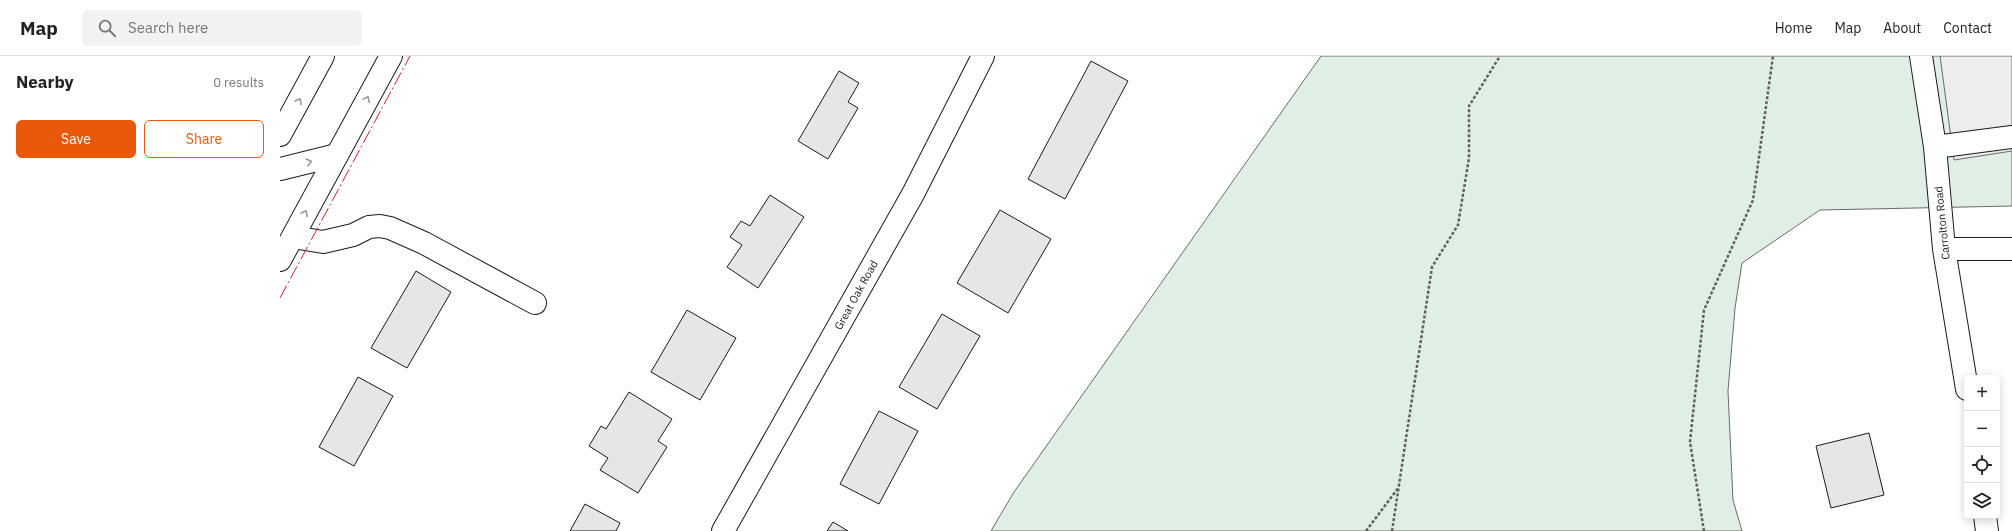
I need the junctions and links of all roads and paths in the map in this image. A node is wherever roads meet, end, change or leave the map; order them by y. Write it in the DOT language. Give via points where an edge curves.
graph roads {
  1 [pos="323,56"];
  2 [pos="391,56"];
  3 [pos="983,56"];
  4 [pos="1500,56"];
  5 [pos="1773,56"];
  6 [pos="1921,56"];
  7 [pos="280,135"];
  8 [pos="2012,138"];
  9 [pos="1935,147"];
  10 [pos="337,155"];
  11 [pos="280,169"];
  12 [pos="293,237"];
  13 [pos="1944,249"];
  14 [pos="2012,249"];
  15 [pos="280,260"];
  16 [pos="535,303"];
  17 [pos="1965,375"];
  18 [pos="1399,486"];
  19 [pos="1985,519"];
  20 [pos="724,531"];
  21 [pos="1366,531"];
  22 [pos="1392,531"];
  23 [pos="1704,531"];
  24 [pos="1987,531"];
  7 -- 1 [label="street, one-way"];
  10 -- 2 [label="street, one-way"];
  3 -- 20 [label="street, Great Oak Road" via="913,194"];
  4 -- 18 [label="path" via="1469,106 1470,158 1458,225 1432,267"];
  5 -- 23 [label="path" via="1753,200 1704,310 1690,442"];
  6 -- 9 [label="street, Carrolton Road"];
  8 -- 9 [label="street"];
  9 -- 13 [label="street, Carrolton Road"];
  11 -- 10 [label="street, one-way"];
  12 -- 10 [label="street, one-way"];
  12 -- 15 [label="street"];
  12 -- 16 [label="street" via="323,242 369,227 390,228 424,243"];
  13 -- 14 [label="street"];
  13 -- 17 [label="street, Carrolton Road"];
  18 -- 21 [label="path"];
  18 -- 22 [label="path"];
  19 -- 24 [label="street"];
}
